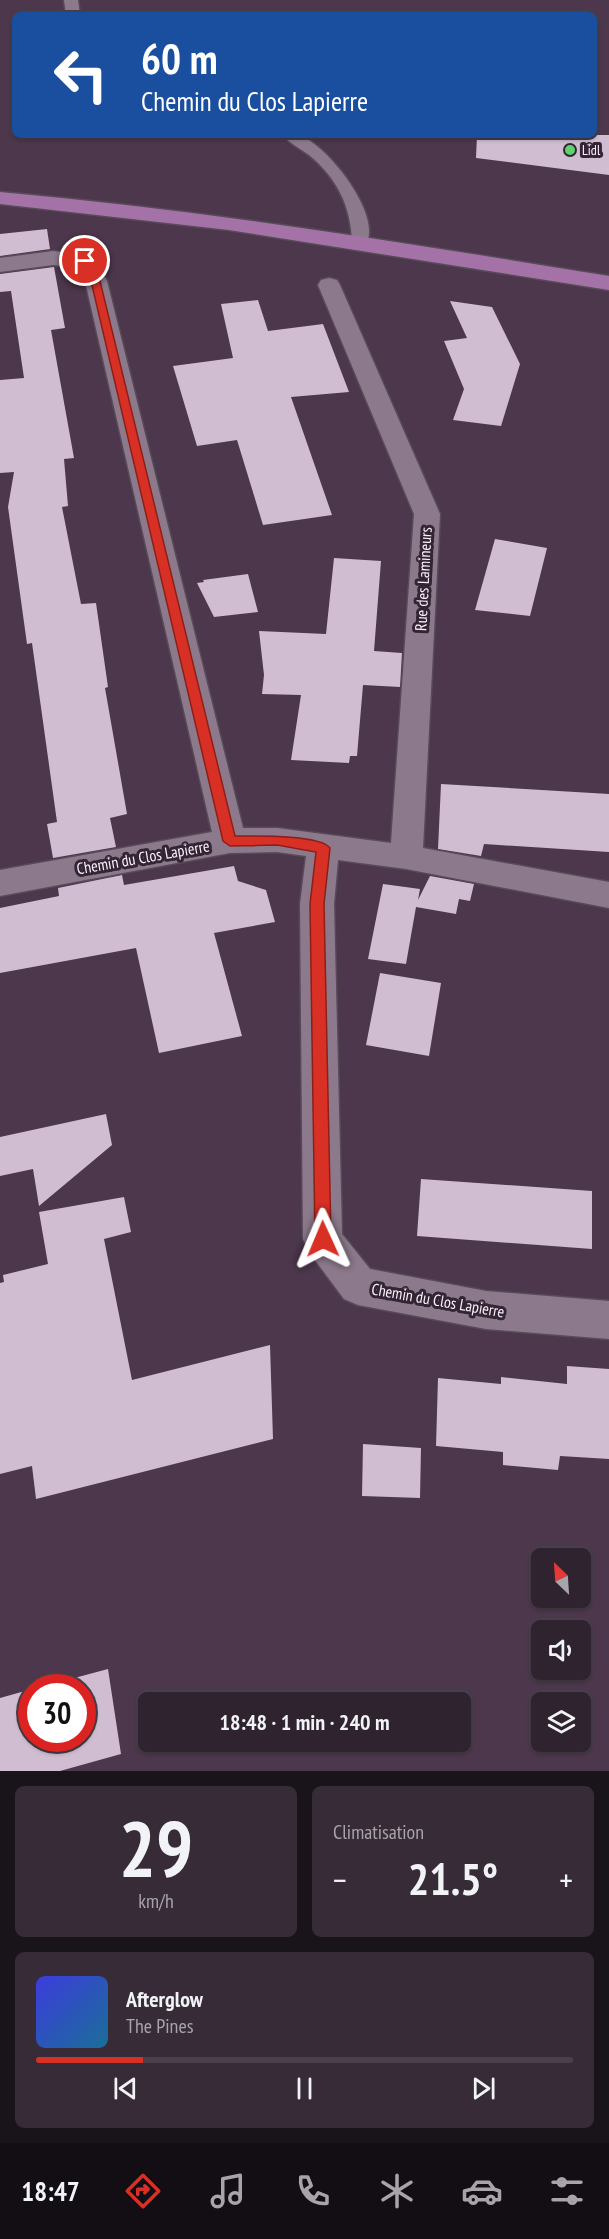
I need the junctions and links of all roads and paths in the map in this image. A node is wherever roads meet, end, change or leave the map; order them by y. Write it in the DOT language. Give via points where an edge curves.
graph roads {
  1 [pos="295,138"];
  2 [pos="0,198"];
  3 [pos="360,242"];
  4 [pos="0,265"];
  5 [pos="609,283"];
  6 [pos="329,285"];
  7 [pos="230,841"];
  8 [pos="323,848"];
  9 [pos="406,857"];
  10 [pos="1,875"];
  11 [pos="609,895"];
  12 [pos="609,1320"];
  1 -- 3 [label="lane" via="332,167 354,198"];
  2 -- 3 [label="main road" via="240,223"];
  3 -- 5 [label="main road"];
  4 -- 7 [label="street" via="53,258 85,261 96,281"];
  6 -- 9 [label="street, Rue des Lamineurs" via="426,514"];
  7 -- 8 [label="street, Chemin du Clos Lapierre" via="277,840"];
  7 -- 10 [label="street, Chemin du Clos Lapierre"];
  8 -- 9 [label="street, Chemin du Clos Lapierre"];
  8 -- 12 [label="street, Chemin du Clos Lapierre" via="317,904 323,1239 358,1286 486,1310"];
  9 -- 11 [label="street, Chemin du Clos Lapierre"];
}
